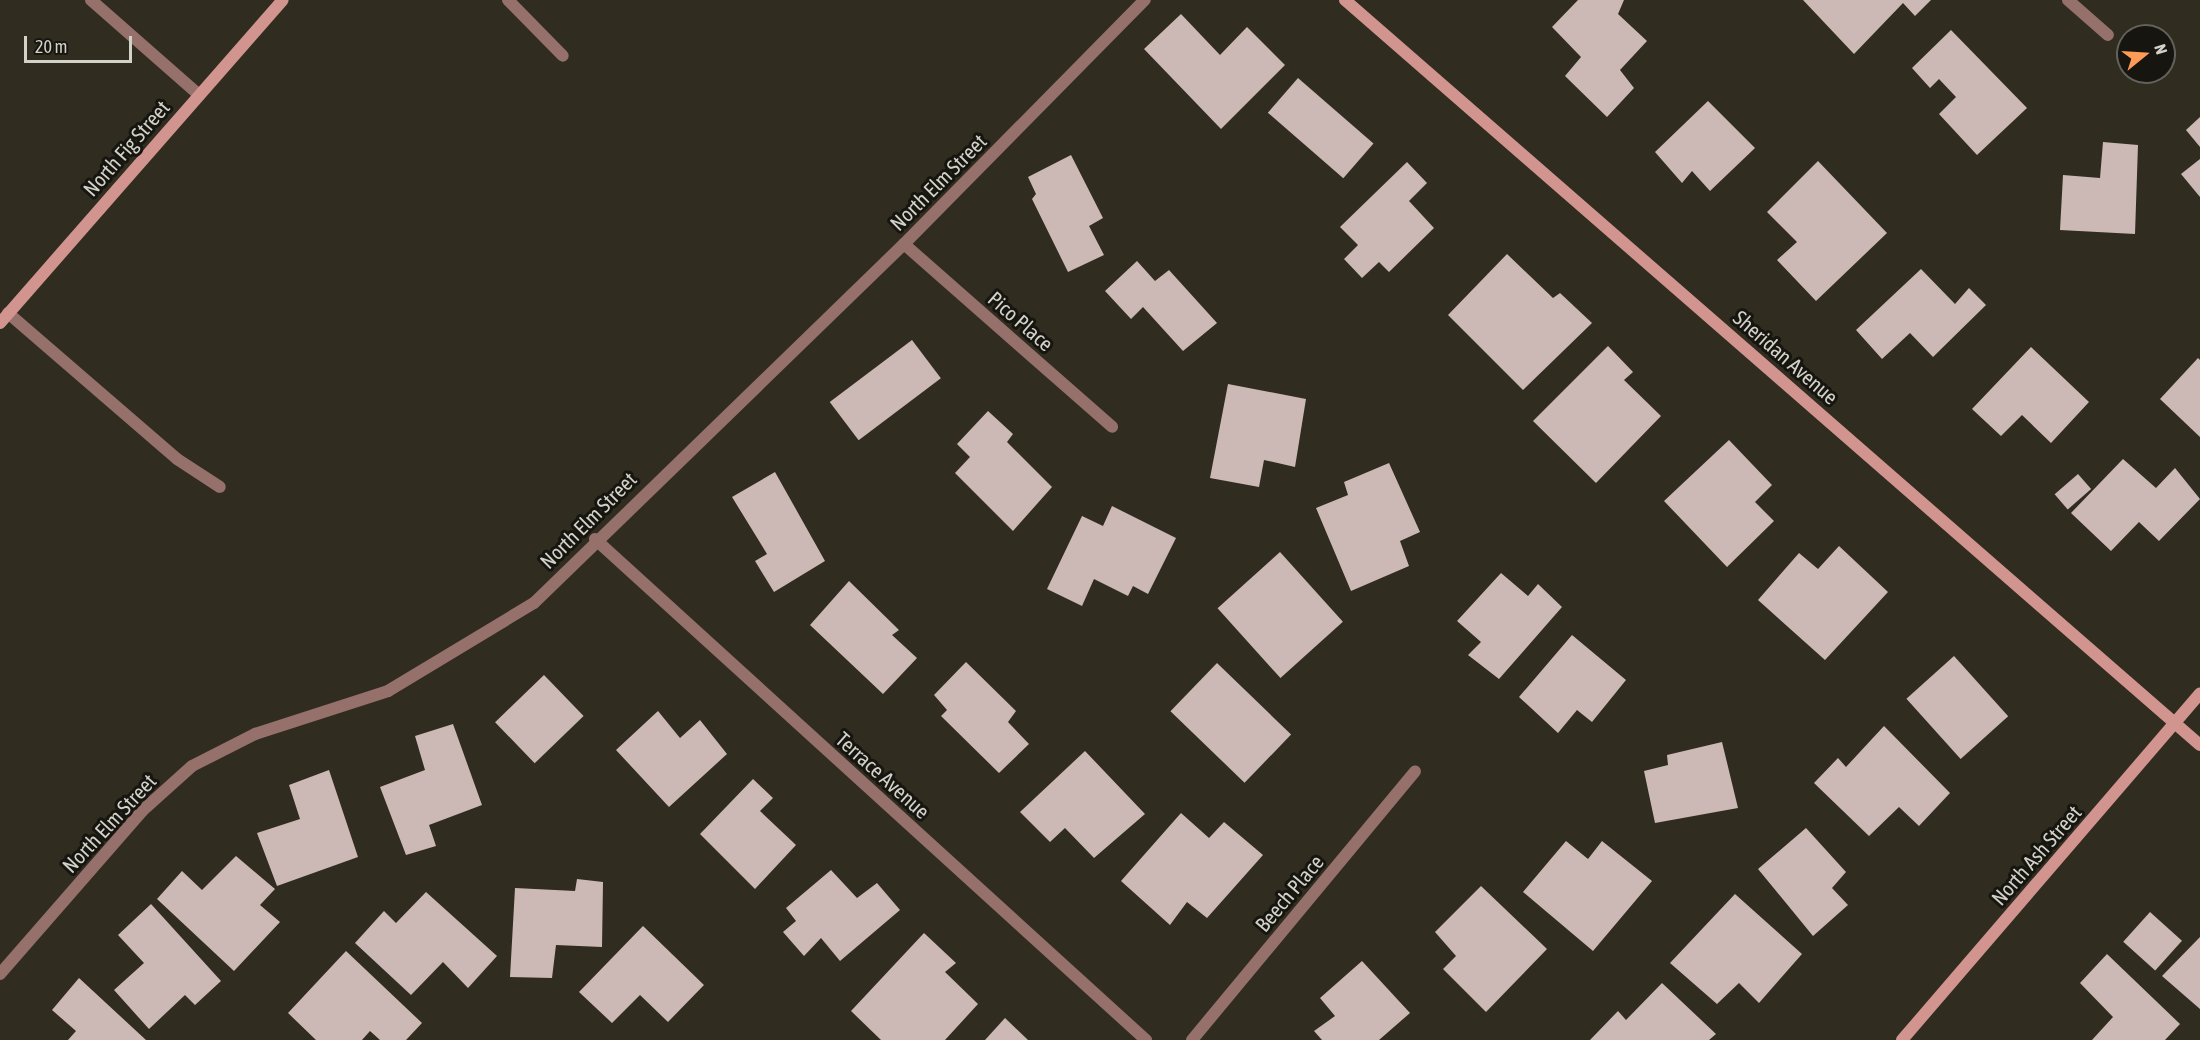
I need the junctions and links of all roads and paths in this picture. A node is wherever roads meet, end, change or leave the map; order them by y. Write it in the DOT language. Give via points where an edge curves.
graph roads {
  1 [pos="91,0"];
  2 [pos="283,0"];
  3 [pos="508,0"];
  4 [pos="1145,0"];
  5 [pos="1345,0"];
  6 [pos="2068,0"];
  7 [pos="2108,35"];
  8 [pos="563,56"];
  9 [pos="199,95"];
  10 [pos="904,244"];
  11 [pos="4,318"];
  12 [pos="1112,427"];
  13 [pos="220,487"];
  14 [pos="595,539"];
  15 [pos="2200,694"];
  16 [pos="2177,722"];
  17 [pos="2200,745"];
  18 [pos="1415,771"];
  19 [pos="0,974"];
  20 [pos="1146,1040"];
  21 [pos="1192,1040"];
  22 [pos="1902,1040"];
  1 -- 9 [label="street"];
  2 -- 9 [label="street, North Fig Street"];
  3 -- 8 [label="street"];
  4 -- 10 [label="street, North Elm Street"];
  5 -- 16 [label="street, Sheridan Avenue"];
  6 -- 7 [label="street"];
  9 -- 11 [label="street, North Fig Street"];
  10 -- 12 [label="street, Pico Place"];
  10 -- 14 [label="street, North Elm Street"];
  11 -- 13 [label="street" via="177,459"];
  14 -- 19 [label="street, North Elm Street" via="534,603 388,691 255,734 192,766 142,811"];
  14 -- 20 [label="street, Terrace Avenue"];
  15 -- 16 [label="street, North Ash Street"];
  16 -- 17 [label="street, Sheridan Avenue"];
  16 -- 22 [label="street, North Ash Street"];
  18 -- 21 [label="street, Beech Place"];
}
